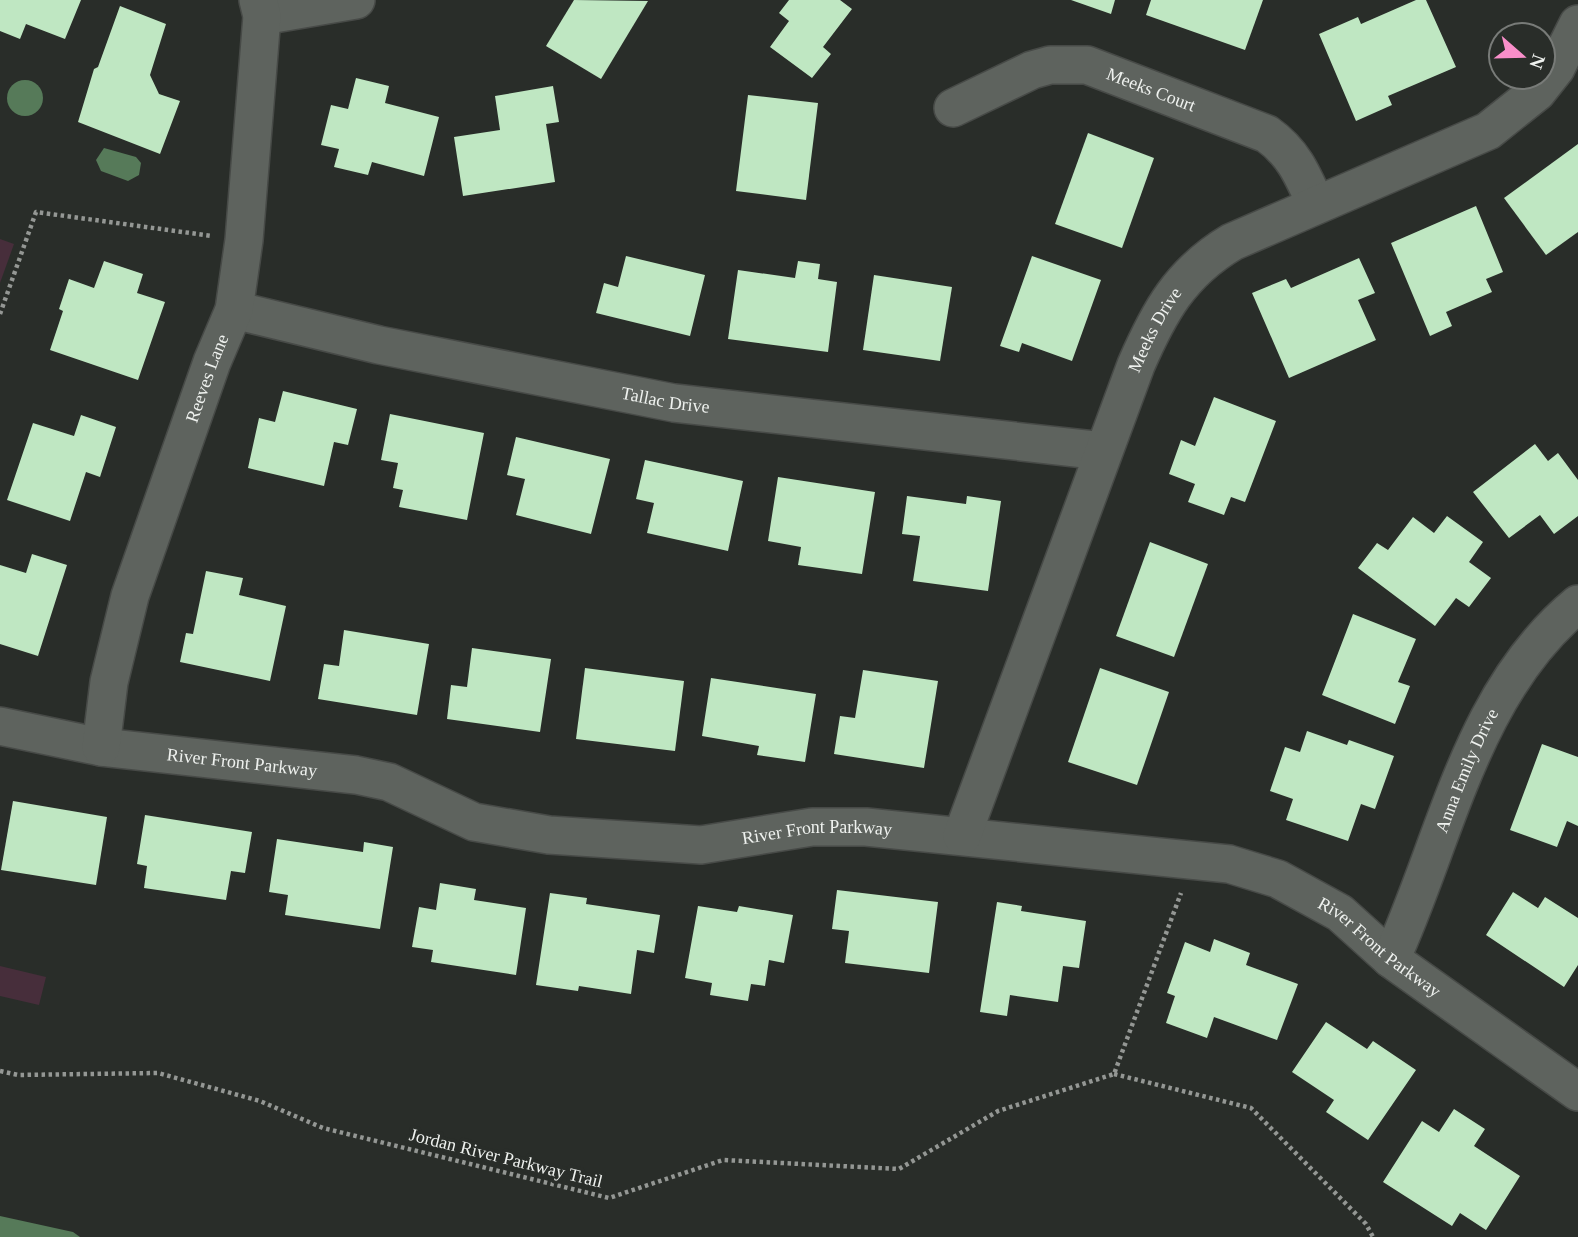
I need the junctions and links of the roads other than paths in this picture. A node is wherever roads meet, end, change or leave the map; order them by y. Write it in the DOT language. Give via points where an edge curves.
graph roads {
  1 [pos="356,0"];
  2 [pos="260,8"];
  3 [pos="1578,24"];
  4 [pos="953,108"];
  5 [pos="1316,205"];
  6 [pos="234,310"];
  7 [pos="1103,451"];
  8 [pos="1578,604"];
  9 [pos="0,726"];
  10 [pos="100,747"];
  11 [pos="962,836"];
  12 [pos="1391,959"];
  13 [pos="1578,1092"];
  1 -- 2 [label="street"];
  2 -- 6 [label="street, Reeves Lane" via="244,240"];
  3 -- 5 [label="street, Meeks Drive" via="1556,68 1497,125"];
  4 -- 5 [label="street, Meeks Court" via="1032,70 1087,65 1267,134 1298,164"];
  5 -- 7 [label="street, Meeks Drive" via="1232,242 1205,258 1185,279 1150,333"];
  6 -- 7 [label="street, Tallac Drive" via="379,345 644,398"];
  6 -- 10 [label="street, Reeves Lane" via="130,596 109,682"];
  7 -- 11 [label="street, Meeks Drive"];
  8 -- 12 [label="street, Anna Emily Drive" via="1523,662 1486,723"];
  9 -- 10 [label="street, River Front Parkway"];
  10 -- 11 [label="street, River Front Parkway" via="356,775 389,782 474,822 549,835 670,846 812,827"];
  11 -- 12 [label="street, River Front Parkway" via="1253,870 1310,894 1340,913"];
  12 -- 13 [label="street, River Front Parkway"];
}
